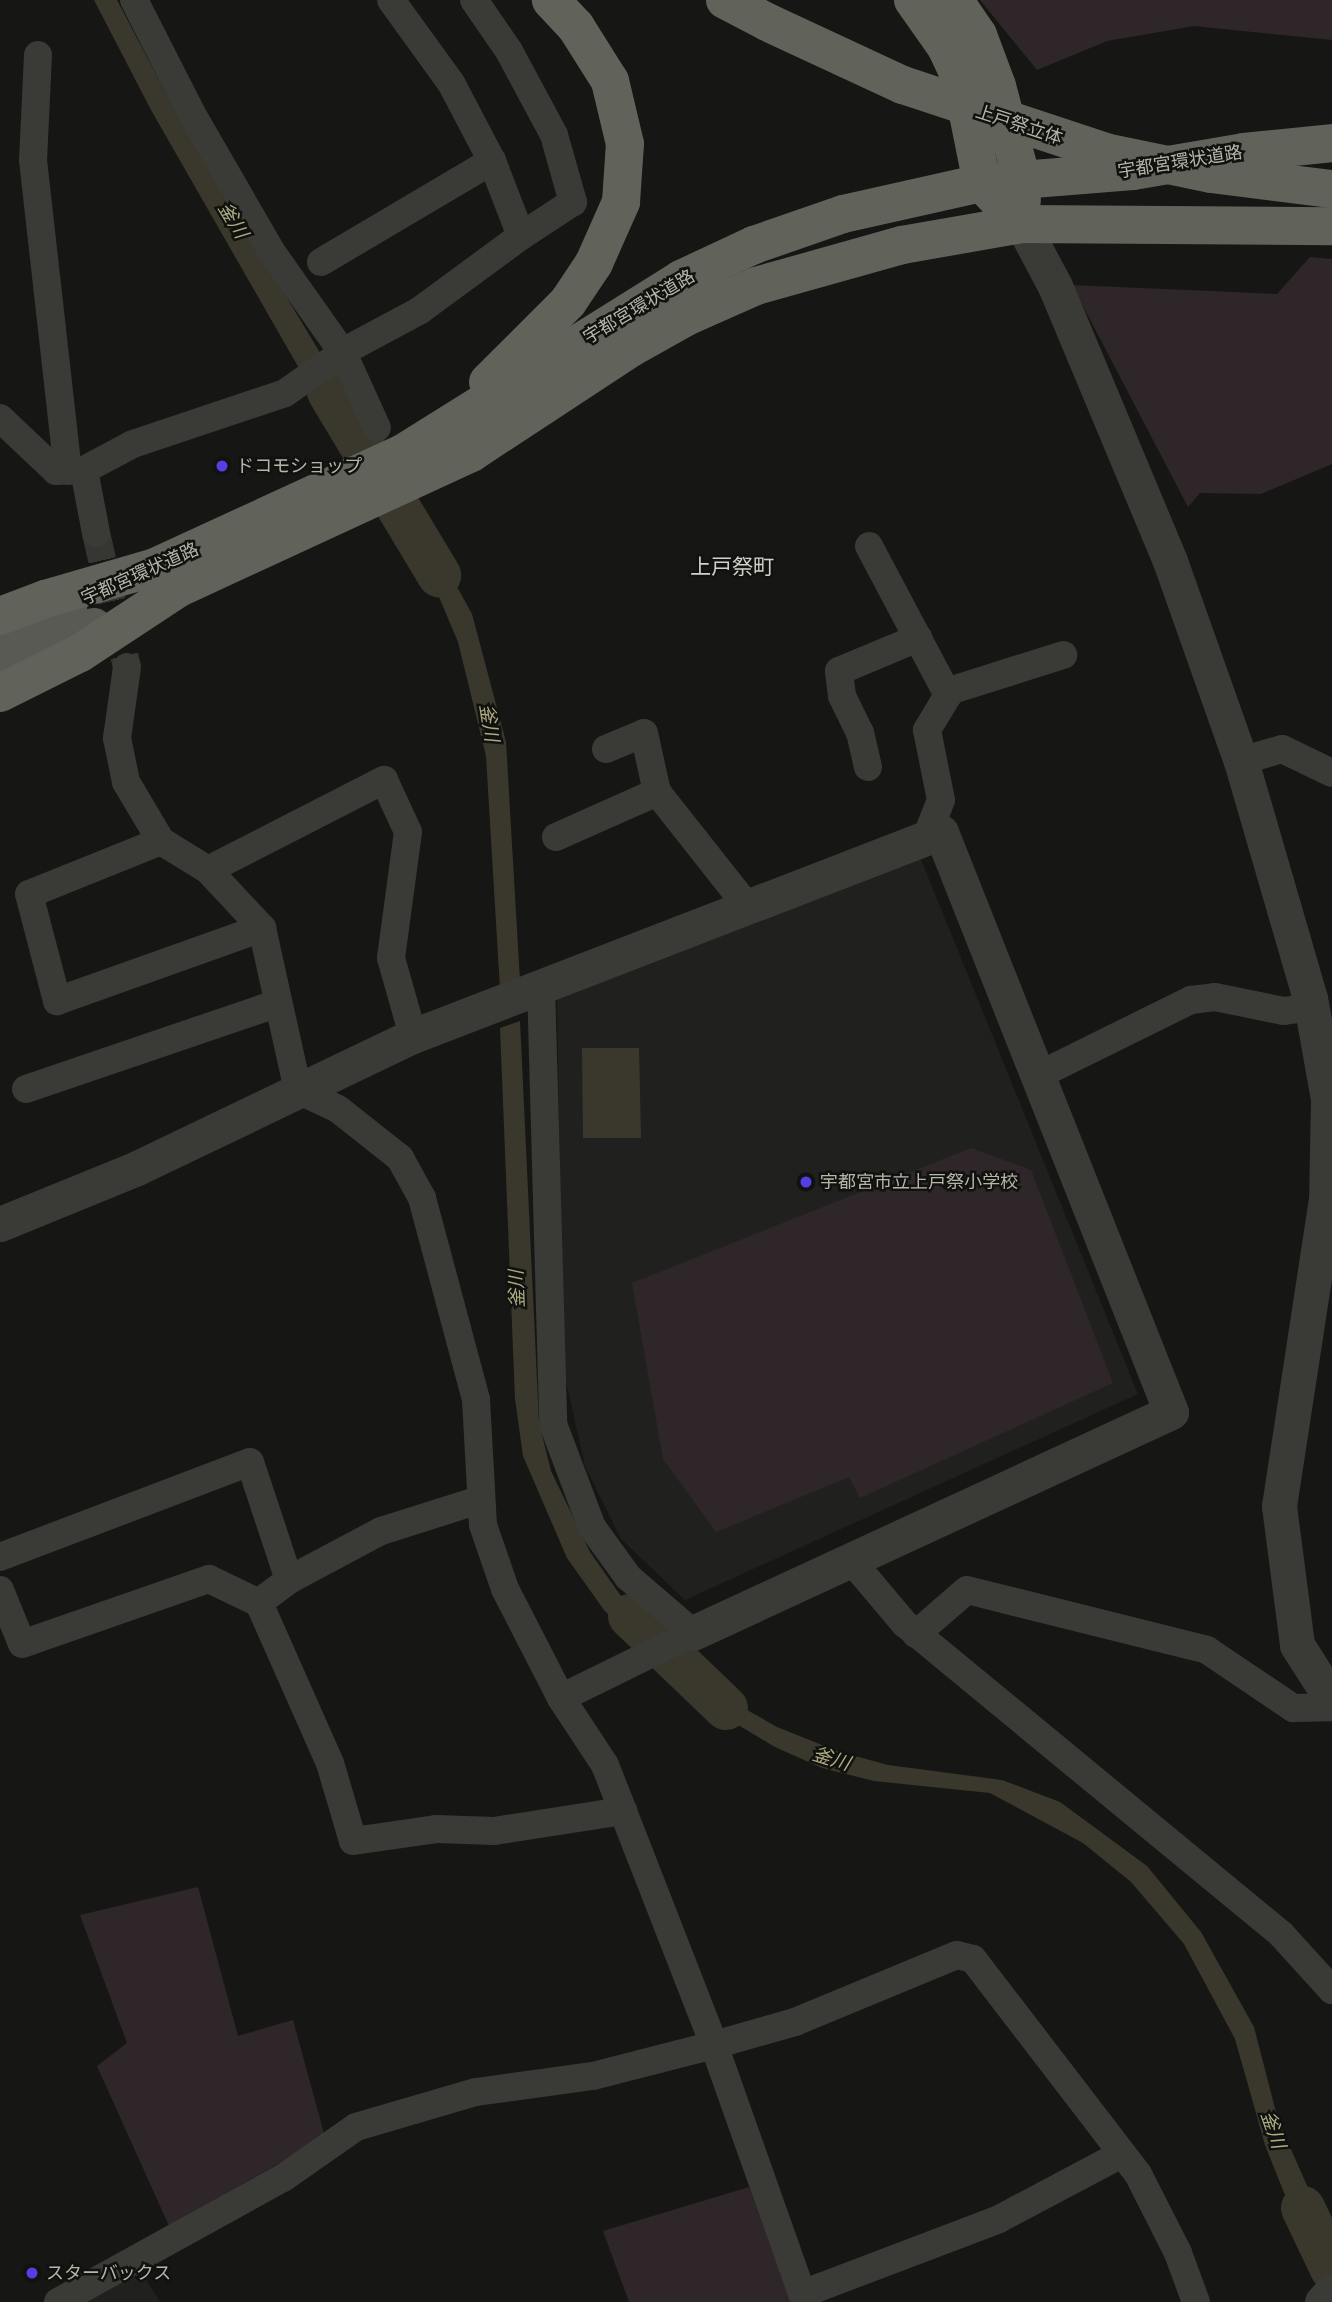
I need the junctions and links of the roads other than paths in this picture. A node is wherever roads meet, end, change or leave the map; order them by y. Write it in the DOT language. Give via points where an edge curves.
graph roads {
  1 [pos="134,0"];
  2 [pos="391,0"];
  3 [pos="474,0"];
  4 [pos="551,0"];
  5 [pos="725,0"];
  6 [pos="913,0"];
  7 [pos="954,0"];
  8 [pos="774,8"];
  9 [pos="38,55"];
  10 [pos="1332,143"];
  11 [pos="492,161"];
  12 [pos="1332,167"];
  13 [pos="1021,177"];
  14 [pos="982,183"];
  15 [pos="1332,190"];
  16 [pos="1022,224"];
  17 [pos="1332,226"];
  18 [pos="521,236"];
  19 [pos="321,262"];
  20 [pos="343,353"];
  21 [pos="0,418"];
  22 [pos="400,454"];
  23 [pos="76,470"];
  24 [pos="96,533"];
  25 [pos="869,545"];
  26 [pos="167,578"];
  27 [pos="0,616"];
  28 [pos="0,638"];
  29 [pos="918,638"];
  30 [pos="1063,655"];
  31 [pos="127,667"];
  32 [pos="0,669"];
  33 [pos="946,692"];
  34 [pos="0,693"];
  35 [pos="606,749"];
  36 [pos="1241,761"];
  37 [pos="868,767"];
  38 [pos="1332,773"];
  39 [pos="657,792"];
  40 [pos="556,837"];
  41 [pos="926,838"];
  42 [pos="161,841"];
  43 [pos="208,870"];
  44 [pos="747,906"];
  45 [pos="262,928"];
  46 [pos="541,985"];
  47 [pos="278,1003"];
  48 [pos="1311,1007"];
  49 [pos="413,1036"];
  50 [pos="1037,1076"];
  51 [pos="26,1089"];
  52 [pos="298,1090"];
  53 [pos="1330,1099"];
  54 [pos="0,1224"];
  55 [pos="480,1500"];
  56 [pos="0,1557"];
  57 [pos="850,1559"];
  58 [pos="289,1580"];
  59 [pos="0,1590"];
  60 [pos="259,1603"];
  61 [pos="693,1633"];
  62 [pos="916,1634"];
  63 [pos="561,1698"];
  64 [pos="1332,1700"];
  65 [pos="1332,1707"];
  66 [pos="623,1811"];
  67 [pos="1332,1990"];
  68 [pos="715,2045"];
  69 [pos="1122,2154"];
  70 [pos="1332,2291"];
  71 [pos="804,2298"];
  72 [pos="58,2302"];
  73 [pos="1196,2302"];
  74 [pos="1322,2302"];
  1 -- 20 [label="street" via="192,114 271,251"];
  2 -- 11 [label="street" via="451,83"];
  3 -- 18 [label="street" via="509,51 554,135 573,202"];
  4 -- 22 [label="highway" via="576,27 610,81 625,144 621,202 594,263 551,321 486,384"];
  5 -- 8 [label="highway, 上戸祭立体"];
  6 -- 14 [label="highway" via="946,47 961,79"];
  7 -- 13 [label="highway" via="978,35"];
  8 -- 12 [label="highway, 上戸祭立体" via="1023,106 1203,150"];
  8 -- 15 [label="highway, 上戸祭立体, bridge" via="903,85 1105,152 1211,174"];
  9 -- 23 [label="street" via="33,160"];
  10 -- 13 [label="highway, 宇都宮環状道路" via="1133,171"];
  11 -- 18 [label="street"];
  11 -- 19 [label="street"];
  13 -- 14 [label="highway, 宇都宮環状道路"];
  13 -- 16 [label="highway"];
  14 -- 16 [label="highway"];
  14 -- 22 [label="highway, 宇都宮環状道路" via="843,214 705,268"];
  16 -- 17 [label="highway, 宇都宮環状道路"];
  16 -- 22 [label="highway, 宇都宮環状道路" via="902,245 756,286 631,348 471,453"];
  16 -- 36 [label="street" via="1055,286 1170,561"];
  18 -- 20 [label="street" via="419,312"];
  20 -- 22 [label="street"];
  20 -- 23 [label="street" via="285,393 133,444"];
  21 -- 23 [label="street" via="56,471"];
  22 -- 26 [label="highway, 宇都宮環状道路" via="304,516"];
  23 -- 24 [label="street"];
  25 -- 29 [label="street"];
  26 -- 27 [label="highway" via="45,598"];
  26 -- 28 [label="main road, 宇都宮環状道路"];
  26 -- 32 [label="main road, 宇都宮環状道路"];
  26 -- 34 [label="highway" via="80,653"];
  29 -- 33 [label="street"];
  29 -- 37 [label="street" via="839,671 842,696 860,733"];
  30 -- 33 [label="street"];
  31 -- 42 [label="street" via="117,738 126,782"];
  33 -- 41 [label="street" via="927,730 941,800"];
  35 -- 39 [label="street" via="643,733"];
  36 -- 38 [label="street" via="1282,749"];
  36 -- 48 [label="street"];
  39 -- 40 [label="street"];
  39 -- 44 [label="street"];
  41 -- 44 [label="street"];
  41 -- 50 [label="street" via="942,832"];
  42 -- 43 [label="street"];
  42 -- 45 [label="street" via="29,894 57,1002"];
  43 -- 45 [label="street"];
  43 -- 49 [label="street" via="384,780 408,832 391,958"];
  44 -- 46 [label="street"];
  45 -- 47 [label="street"];
  46 -- 49 [label="street"];
  46 -- 61 [label="street" via="553,1424 592,1527 628,1577"];
  47 -- 51 [label="street"];
  47 -- 52 [label="street"];
  48 -- 50 [label="street" via="1284,1011 1215,997 1191,1000"];
  48 -- 53 [label="street"];
  49 -- 52 [label="street"];
  50 -- 57 [label="street" via="1171,1412"];
  52 -- 54 [label="street" via="136,1168"];
  52 -- 55 [label="street" via="338,1109 400,1158 422,1198 476,1400"];
  53 -- 64 [label="street" via="1326,1199 1279,1506 1297,1645"];
  55 -- 58 [label="street" via="381,1531"];
  55 -- 63 [label="street" via="483,1525 505,1589"];
  56 -- 58 [label="street" via="250,1462"];
  57 -- 61 [label="street"];
  57 -- 62 [label="street"];
  58 -- 60 [label="street"];
  59 -- 60 [label="street" via="22,1644 209,1579"];
  60 -- 66 [label="street" via="330,1763 353,1841 436,1829 494,1831"];
  61 -- 63 [label="street"];
  62 -- 65 [label="street" via="967,1590 1207,1650 1293,1708"];
  62 -- 67 [label="street" via="1281,1934"];
  63 -- 66 [label="street" via="605,1765"];
  66 -- 68 [label="street"];
  68 -- 69 [label="street" via="795,2022 957,1955 973,1959"];
  68 -- 71 [label="street"];
  68 -- 72 [label="street" via="593,2077 476,2092 356,2127 283,2178"];
  69 -- 71 [label="street" via="999,2219"];
  69 -- 73 [label="street" via="1138,2174"];
  70 -- 74 [label="street"];
}
